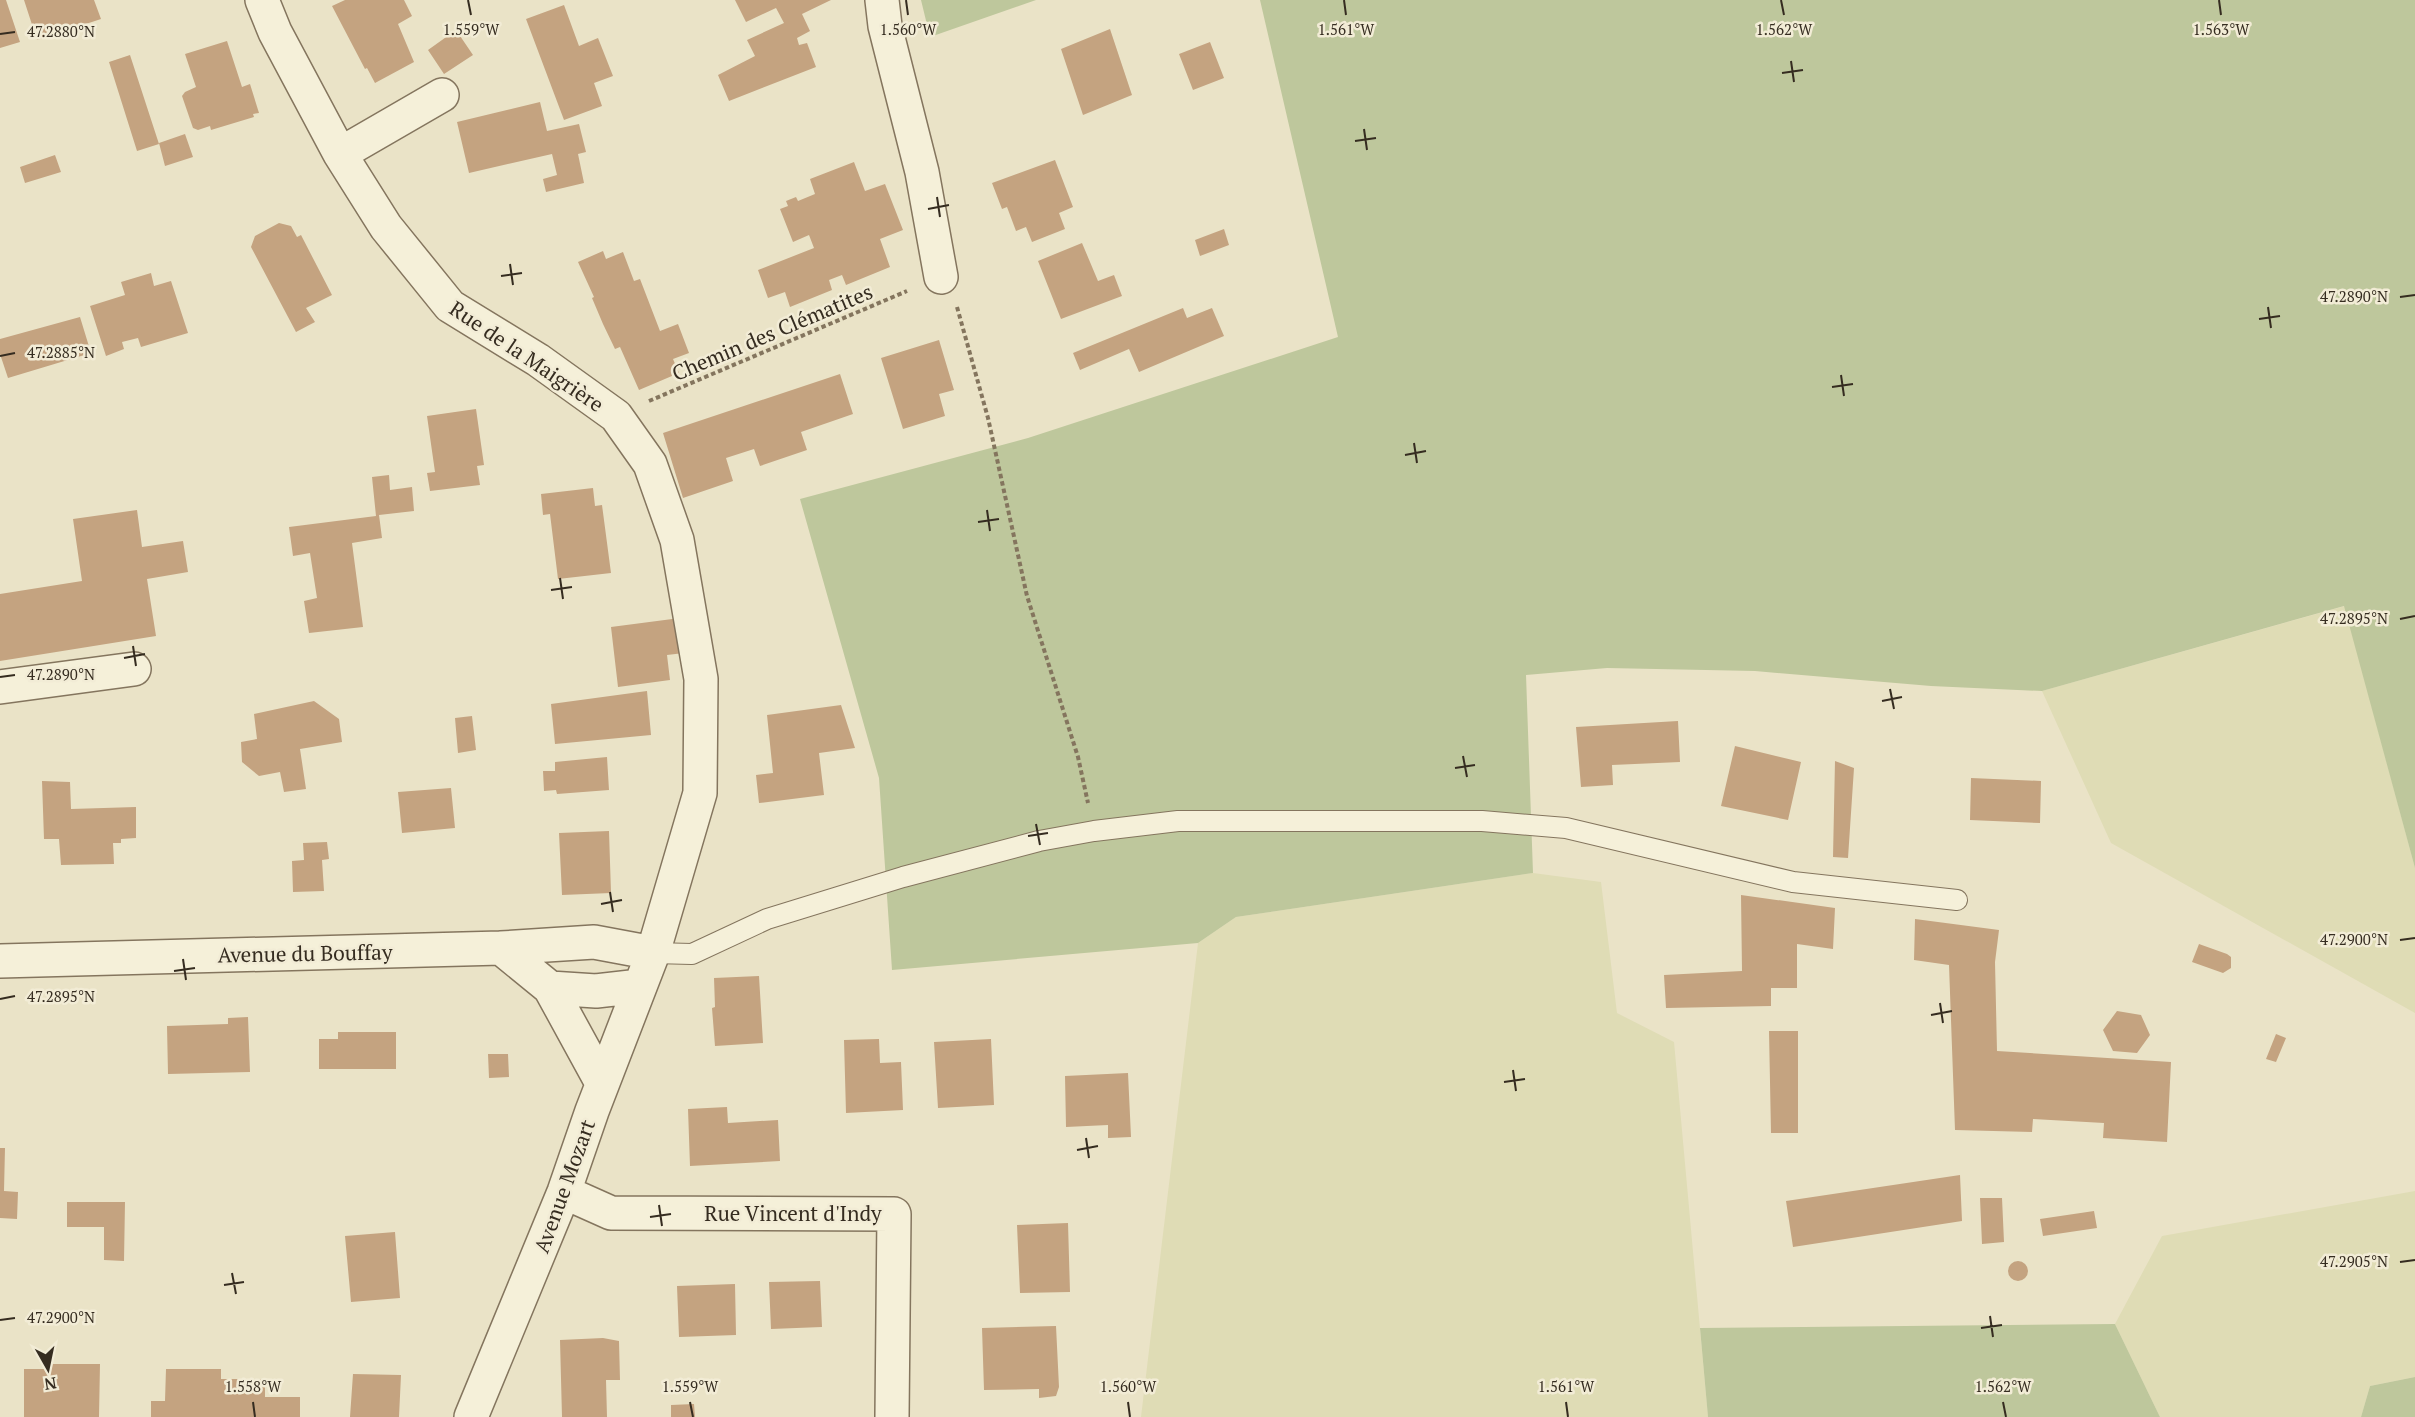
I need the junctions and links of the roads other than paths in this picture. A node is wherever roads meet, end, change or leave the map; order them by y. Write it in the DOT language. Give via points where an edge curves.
graph roads {
  1 [pos="262,0"];
  2 [pos="882,0"];
  3 [pos="442,95"];
  4 [pos="340,154"];
  5 [pos="940,277"];
  6 [pos="134,669"];
  7 [pos="0,687"];
  8 [pos="1957,900"];
  9 [pos="501,948"];
  10 [pos="653,953"];
  11 [pos="0,961"];
  12 [pos="640,986"];
  13 [pos="550,988"];
  14 [pos="602,1083"];
  15 [pos="564,1192"];
  16 [pos="471,1417"];
  17 [pos="892,1417"];
  1 -- 4 [label="street, Rue de la Maigrière"];
  2 -- 5 [label="street" via="922,172"];
  3 -- 4 [label="street"];
  4 -- 10 [label="street, Rue de la Maigrière" via="386,227 450,306 538,360 616,416 650,464 677,540 701,679 700,793"];
  6 -- 7 [label="street"];
  8 -- 10 [label="lane" via="1793,882 1566,828 1482,821 1178,821 1039,841 767,919 692,954"];
  9 -- 10 [label="street, Avenue du Bouffay" via="594,942"];
  9 -- 11 [label="street, Avenue du Bouffay"];
  9 -- 13 [label="street"];
  10 -- 12 [label="street, Avenue Mozart"];
  12 -- 13 [label="street" via="596,991"];
  12 -- 14 [label="street, Avenue Mozart"];
  13 -- 14 [label="street"];
  14 -- 15 [label="street, Avenue Mozart"];
  15 -- 16 [label="street, Avenue Mozart"];
  15 -- 17 [label="street, Rue Vincent d'Indy" via="611,1213 894,1214"];
}
